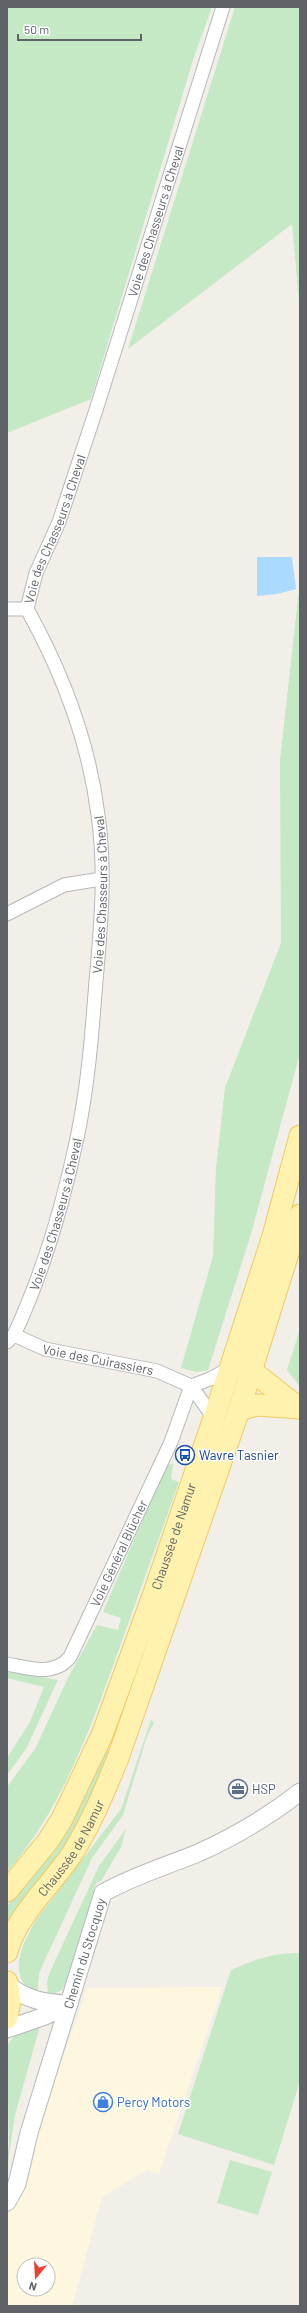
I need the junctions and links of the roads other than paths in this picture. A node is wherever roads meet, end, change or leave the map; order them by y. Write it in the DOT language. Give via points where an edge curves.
graph roads {
  1 [pos="223,7"];
  2 [pos="7,609"];
  3 [pos="27,609"];
  4 [pos="101,879"];
  5 [pos="7,914"];
  6 [pos="300,1136"];
  7 [pos="300,1215"];
  8 [pos="11,1339"];
  9 [pos="230,1368"];
  10 [pos="252,1371"];
  11 [pos="191,1386"];
  12 [pos="300,1408"];
  13 [pos="239,1410"];
  14 [pos="214,1418"];
  15 [pos="7,1664"];
  16 [pos="300,1792"];
  17 [pos="7,1891"];
  18 [pos="7,1952"];
  19 [pos="8,1984"];
  20 [pos="69,2004"];
  21 [pos="7,2018"];
  22 [pos="7,2029"];
  23 [pos="7,2202"];
  1 -- 3 [label="street, Voie des Chasseurs à Cheval" via="60,522 36,573"];
  2 -- 3 [label="street"];
  3 -- 4 [label="street, Voie des Chasseurs à Cheval" via="66,691 84,747 98,815"];
  4 -- 5 [label="street" via="64,885"];
  4 -- 8 [label="street, Voie des Chasseurs à Cheval" via="102,916 91,1045 78,1137 47,1251 32,1296"];
  6 -- 9 [label="main road, Chaussée de Namur" via="272,1236"];
  7 -- 10 [label="main road, Chaussée de Namur"];
  8 -- 11 [label="street, Voie des Cuirassiers" via="45,1349 157,1371"];
  9 -- 11 [label="street"];
  9 -- 14 [label="main road, Chaussée de Namur"];
  10 -- 12 [label="main road"];
  10 -- 13 [label="main road, Chaussée de Namur"];
  11 -- 14 [label="street"];
  11 -- 15 [label="street, Voie Général Blücher" via="171,1442 70,1657 62,1664 47,1670"];
  12 -- 13 [label="main road" via="257,1405"];
  13 -- 18 [label="main road, Chaussée de Namur" via="105,1792 72,1853 14,1932"];
  14 -- 17 [label="main road, Chaussée de Namur" via="134,1650 88,1767 48,1841"];
  16 -- 20 [label="street, Chemin du Stocquoy" via="270,1815 199,1852 128,1879 103,1894"];
  19 -- 20 [label="street" via="21,1996 44,2003"];
  19 -- 21 [label="main road" via="10,2001"];
  20 -- 22 [label="street" via="45,2016"];
  20 -- 23 [label="street, Chemin du Stocquoy" via="29,2133 17,2184"];
}
